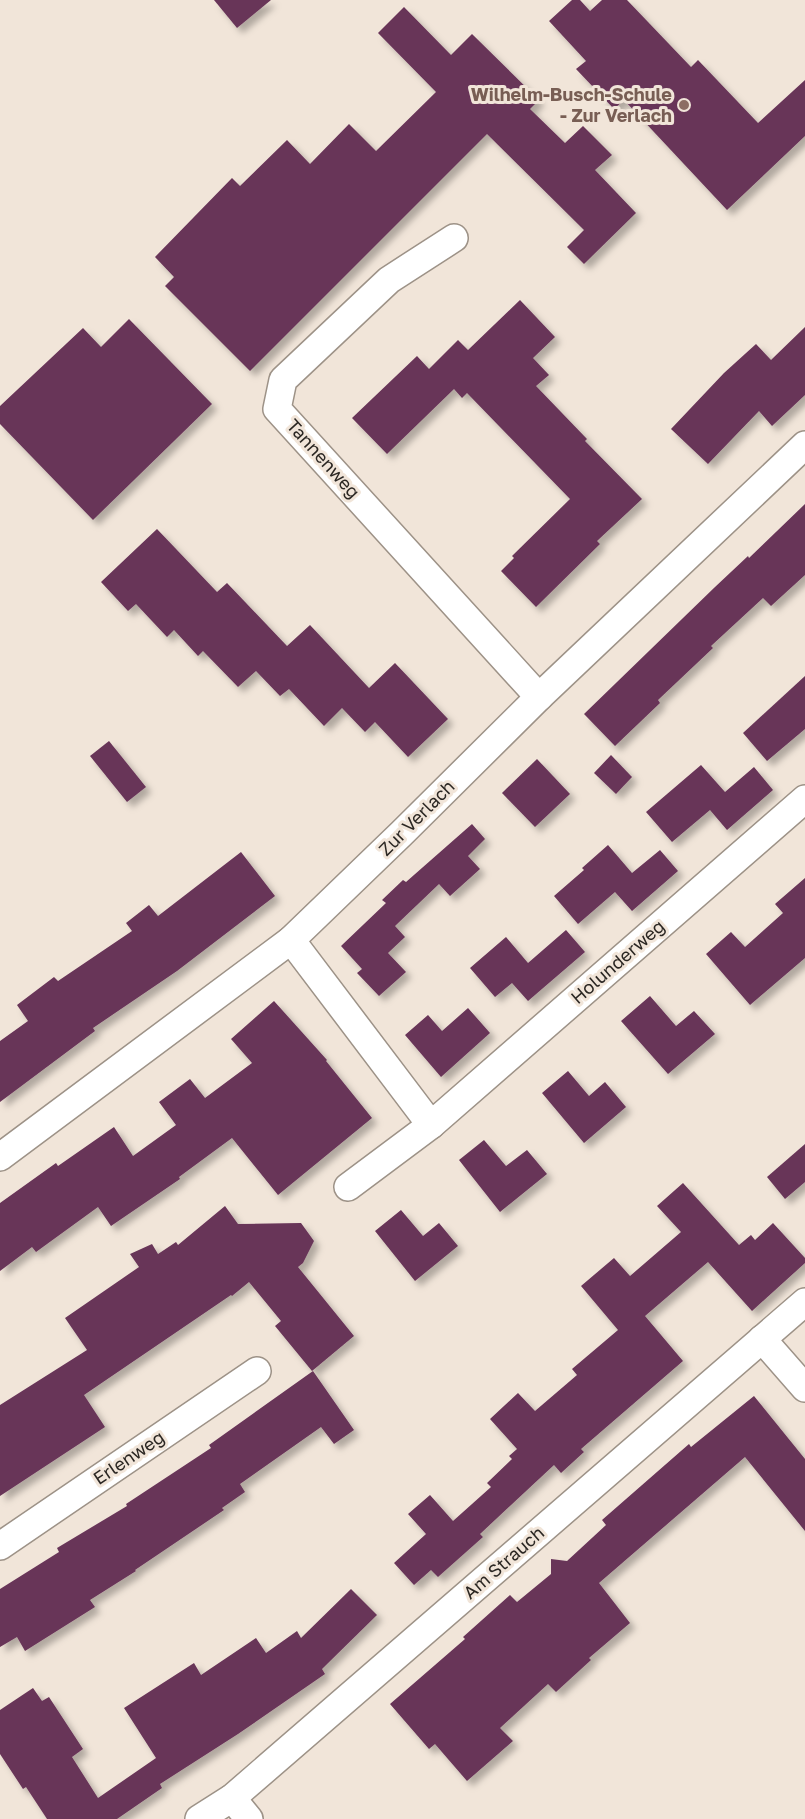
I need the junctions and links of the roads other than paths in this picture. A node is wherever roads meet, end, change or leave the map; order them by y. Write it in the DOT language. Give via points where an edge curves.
graph roads {
  1 [pos="454,238"];
  2 [pos="805,444"];
  3 [pos="539,697"];
  4 [pos="805,799"];
  5 [pos="291,940"];
  6 [pos="431,1125"];
  7 [pos="0,1157"];
  8 [pos="348,1187"];
  9 [pos="805,1302"];
  10 [pos="762,1339"];
  11 [pos="257,1371"];
  12 [pos="805,1388"];
  13 [pos="0,1546"];
  14 [pos="240,1809"];
  15 [pos="199,1819"];
  1 -- 3 [label="street, Tannenweg" via="390,280 283,380 277,409"];
  2 -- 3 [label="street, Zur Verlach"];
  3 -- 5 [label="street, Zur Verlach"];
  4 -- 6 [label="street, Holunderweg"];
  5 -- 6 [label="street"];
  5 -- 7 [label="street, Zur Verlach"];
  6 -- 8 [label="street, Holunderweg"];
  9 -- 10 [label="street, Am Strauch"];
  10 -- 12 [label="street"];
  10 -- 14 [label="street, Am Strauch"];
  11 -- 13 [label="street, Erlenweg"];
  14 -- 15 [label="street, Am Strauch"];
}
